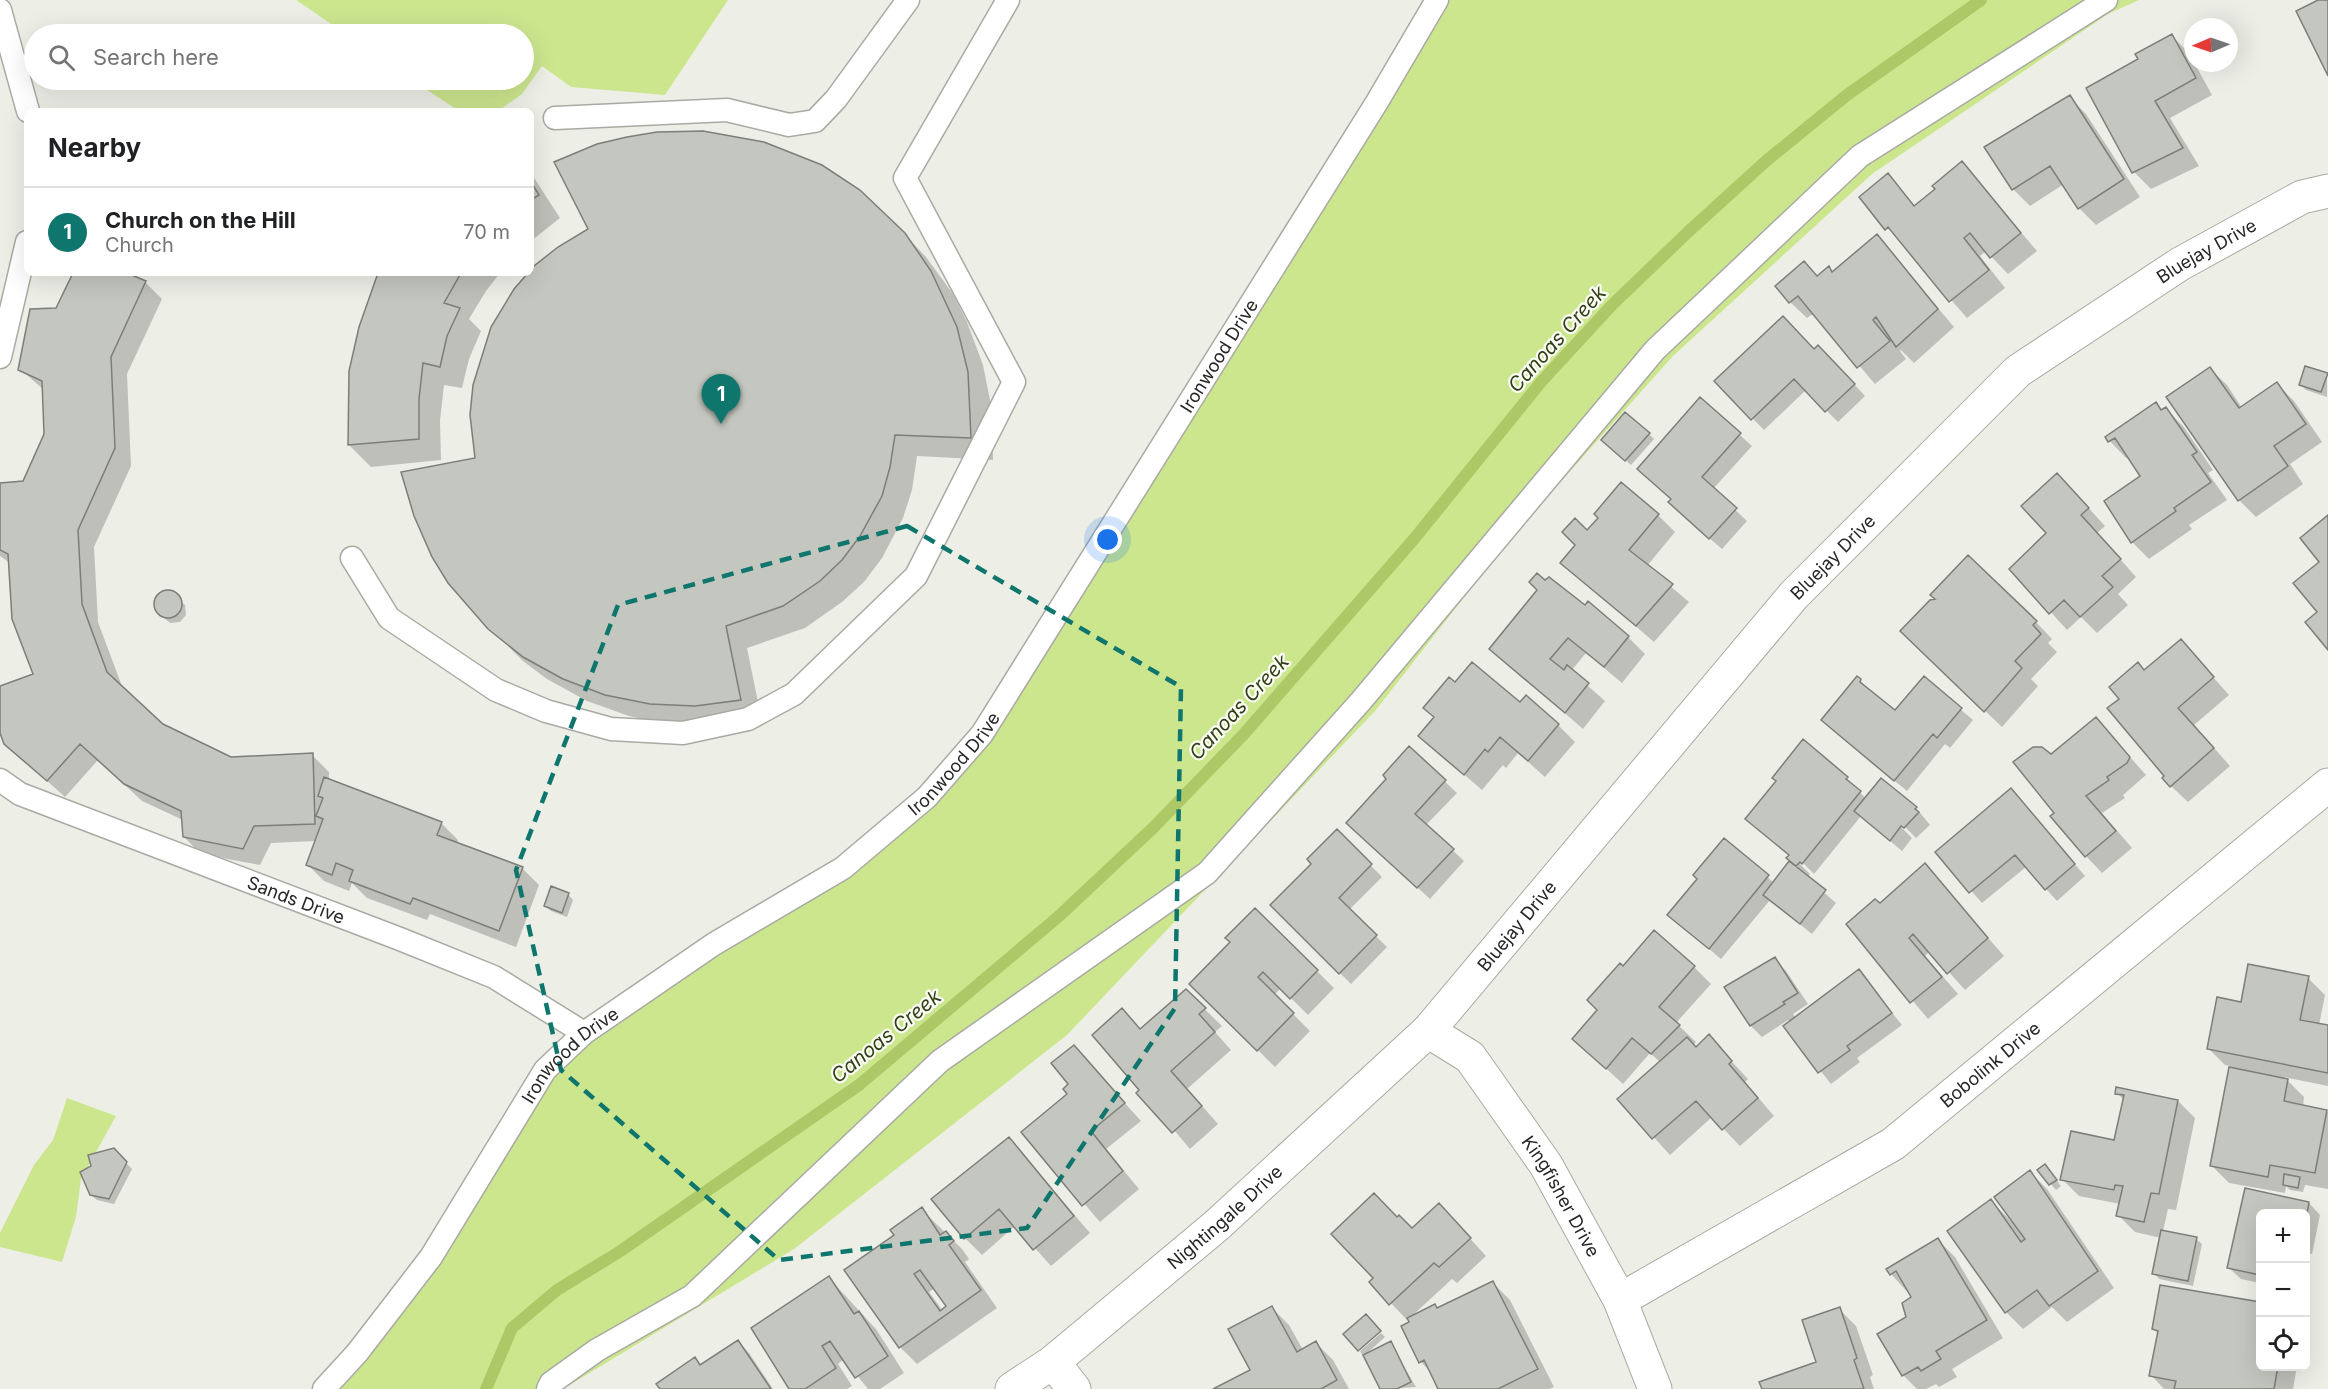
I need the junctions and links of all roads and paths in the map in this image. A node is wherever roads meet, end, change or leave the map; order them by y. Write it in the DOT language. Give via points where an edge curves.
graph roads {
  1 [pos="908,0"];
  2 [pos="1008,0"];
  3 [pos="1437,0"];
  4 [pos="2106,0"];
  5 [pos="0,10"];
  6 [pos="27,108"];
  7 [pos="555,118"];
  8 [pos="2328,190"];
  9 [pos="24,255"];
  10 [pos="0,357"];
  11 [pos="352,558"];
  12 [pos="0,780"];
  13 [pos="2328,785"];
  14 [pos="1428,1031"];
  15 [pos="584,1033"];
  16 [pos="1620,1300"];
  17 [pos="1053,1362"];
  18 [pos="324,1389"];
  19 [pos="548,1389"];
  20 [pos="1012,1389"];
  21 [pos="1074,1389"];
  22 [pos="1655,1389"];
  1 -- 7 [label="lane" via="836,99 814,121 789,125 727,110"];
  2 -- 11 [label="lane" via="905,178 1014,382 916,576 794,694 748,719 683,733 611,729 546,711 496,690 389,618"];
  3 -- 15 [label="lane, Ironwood Drive" via="982,734 927,797 843,868 714,944"];
  4 -- 19 [label="lane" via="1860,156 1655,350 1362,701 1207,873 940,1061 692,1296 597,1350"];
  5 -- 6 [label="lane"];
  8 -- 14 [label="street, Bluejay Drive" via="2302,197 2180,264 2018,371 1794,595"];
  9 -- 10 [label="lane"];
  12 -- 15 [label="lane, Sands Drive" via="20,794 494,977"];
  13 -- 16 [label="street, Bobolink Drive" via="1893,1144"];
  14 -- 16 [label="street, Kingfisher Drive" via="1470,1057 1546,1165"];
  14 -- 17 [label="street, Nightingale Drive" via="1216,1226"];
  15 -- 18 [label="lane, Ironwood Drive" via="545,1070 431,1257"];
  16 -- 22 [label="street, Kingfisher Drive"];
  17 -- 20 [label="street, Nightingale Drive"];
  17 -- 21 [label="street"];
}
